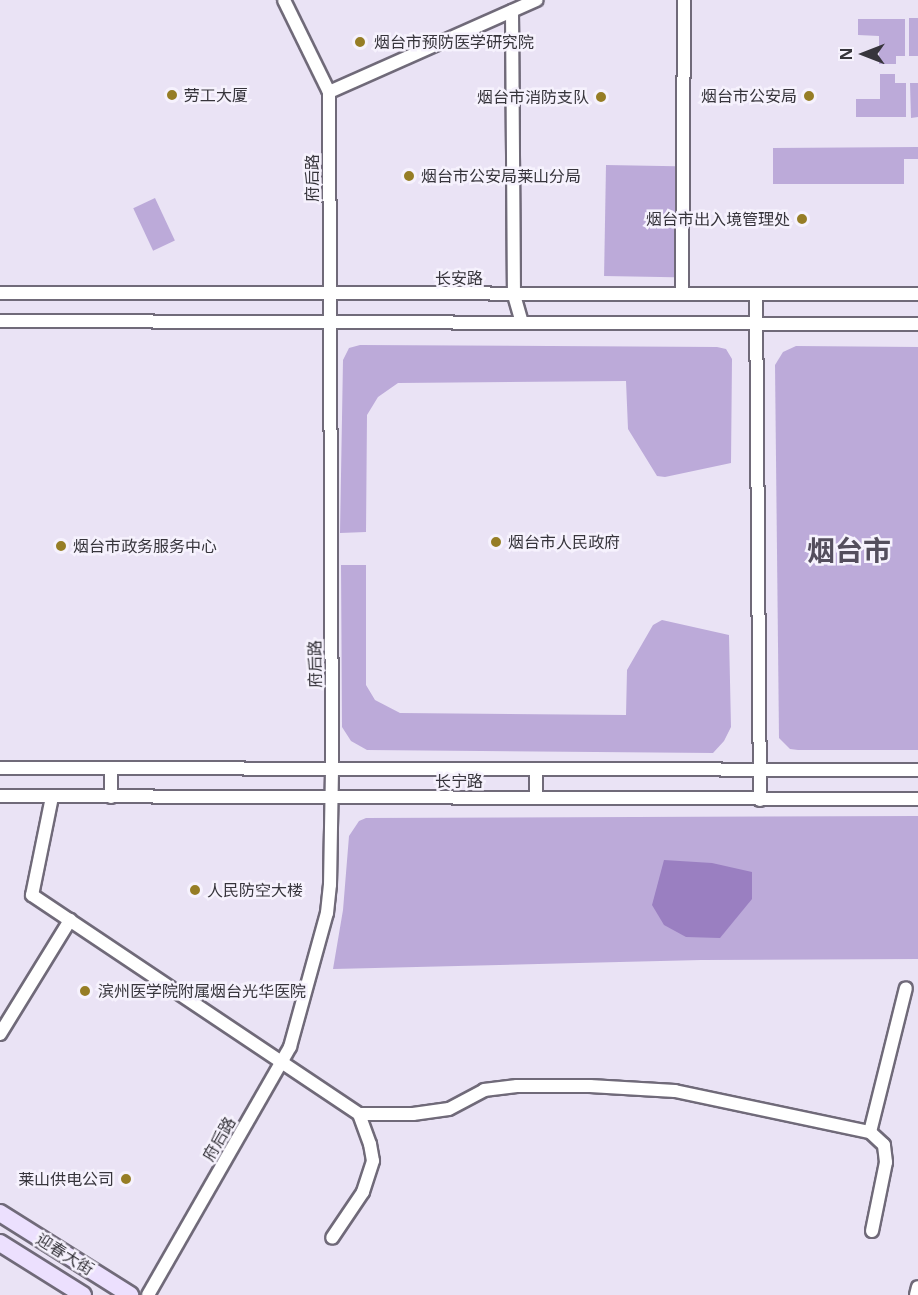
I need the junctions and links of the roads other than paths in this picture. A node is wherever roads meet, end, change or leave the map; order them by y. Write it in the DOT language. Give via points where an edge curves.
graph roads {
  1 [pos="284,0"];
  2 [pos="537,0"];
  3 [pos="684,0"];
  4 [pos="512,11"];
  5 [pos="329,92"];
  6 [pos="0,293"];
  7 [pos="682,294"];
  8 [pos="756,294"];
  9 [pos="918,294"];
  10 [pos="329,295"];
  11 [pos="514,295"];
  12 [pos="0,321"];
  13 [pos="328,323"];
  14 [pos="522,323"];
  15 [pos="756,323"];
  16 [pos="918,324"];
  17 [pos="0,768"];
  18 [pos="111,769"];
  19 [pos="332,770"];
  20 [pos="536,770"];
  21 [pos="760,770"];
  22 [pos="918,770"];
  23 [pos="0,796"];
  24 [pos="52,797"];
  25 [pos="111,797"];
  26 [pos="332,797"];
  27 [pos="536,798"];
  28 [pos="918,799"];
  29 [pos="760,800"];
  30 [pos="70,920"];
  31 [pos="906,988"];
  32 [pos="0,1034"];
  33 [pos="282,1063"];
  34 [pos="359,1114"];
  35 [pos="870,1132"];
  36 [pos="0,1213"];
  37 [pos="872,1230"];
  38 [pos="332,1238"];
  39 [pos="0,1243"];
  40 [pos="918,1287"];
  41 [pos="83,1295"];
  42 [pos="130,1295"];
  43 [pos="148,1295"];
  44 [pos="916,1295"];
  1 -- 5 [label="street, 府后路"];
  2 -- 4 [label="street"];
  3 -- 7 [label="street"];
  4 -- 5 [label="street"];
  4 -- 11 [label="street"];
  5 -- 10 [label="street, 府后路"];
  6 -- 10 [label="street, 长安路"];
  7 -- 8 [label="street, 长安路"];
  7 -- 11 [label="street, 长安路"];
  8 -- 9 [label="street, 长安路"];
  8 -- 15 [label="street"];
  10 -- 11 [label="street, 长安路"];
  10 -- 13 [label="street, 府后路"];
  11 -- 14 [label="street"];
  12 -- 13 [label="street"];
  13 -- 14 [label="street"];
  13 -- 19 [label="street, 府后路"];
  14 -- 15 [label="street"];
  15 -- 16 [label="street"];
  15 -- 21 [label="street"];
  17 -- 18 [label="street, 长宁路"];
  18 -- 19 [label="street, 长宁路"];
  18 -- 25 [label="street"];
  19 -- 20 [label="street, 长宁路"];
  19 -- 26 [label="street, 府后路"];
  20 -- 21 [label="street, 长宁路"];
  20 -- 27 [label="street"];
  21 -- 22 [label="street, 长宁路"];
  21 -- 29 [label="street"];
  23 -- 24 [label="street, 长宁路"];
  24 -- 25 [label="street, 长宁路"];
  24 -- 30 [label="street" via="32,895"];
  25 -- 26 [label="street, 长宁路"];
  26 -- 27 [label="street, 长宁路"];
  26 -- 33 [label="street, 府后路" via="327,913 296,1027"];
  27 -- 29 [label="street, 长宁路"];
  28 -- 29 [label="street, 长宁路"];
  30 -- 32 [label="street"];
  30 -- 33 [label="street"];
  31 -- 35 [label="street"];
  33 -- 34 [label="street"];
  33 -- 43 [label="street, 府后路"];
  34 -- 35 [label="street" via="414,1114 449,1109 484,1090 517,1086 591,1086 675,1091"];
  34 -- 38 [label="street" via="373,1161 363,1192"];
  35 -- 37 [label="street" via="884,1145 886,1162"];
  36 -- 42 [label="main road, 迎春大街"];
  39 -- 41 [label="main road, 迎春大街"];
  40 -- 44 [label="street"];
}
